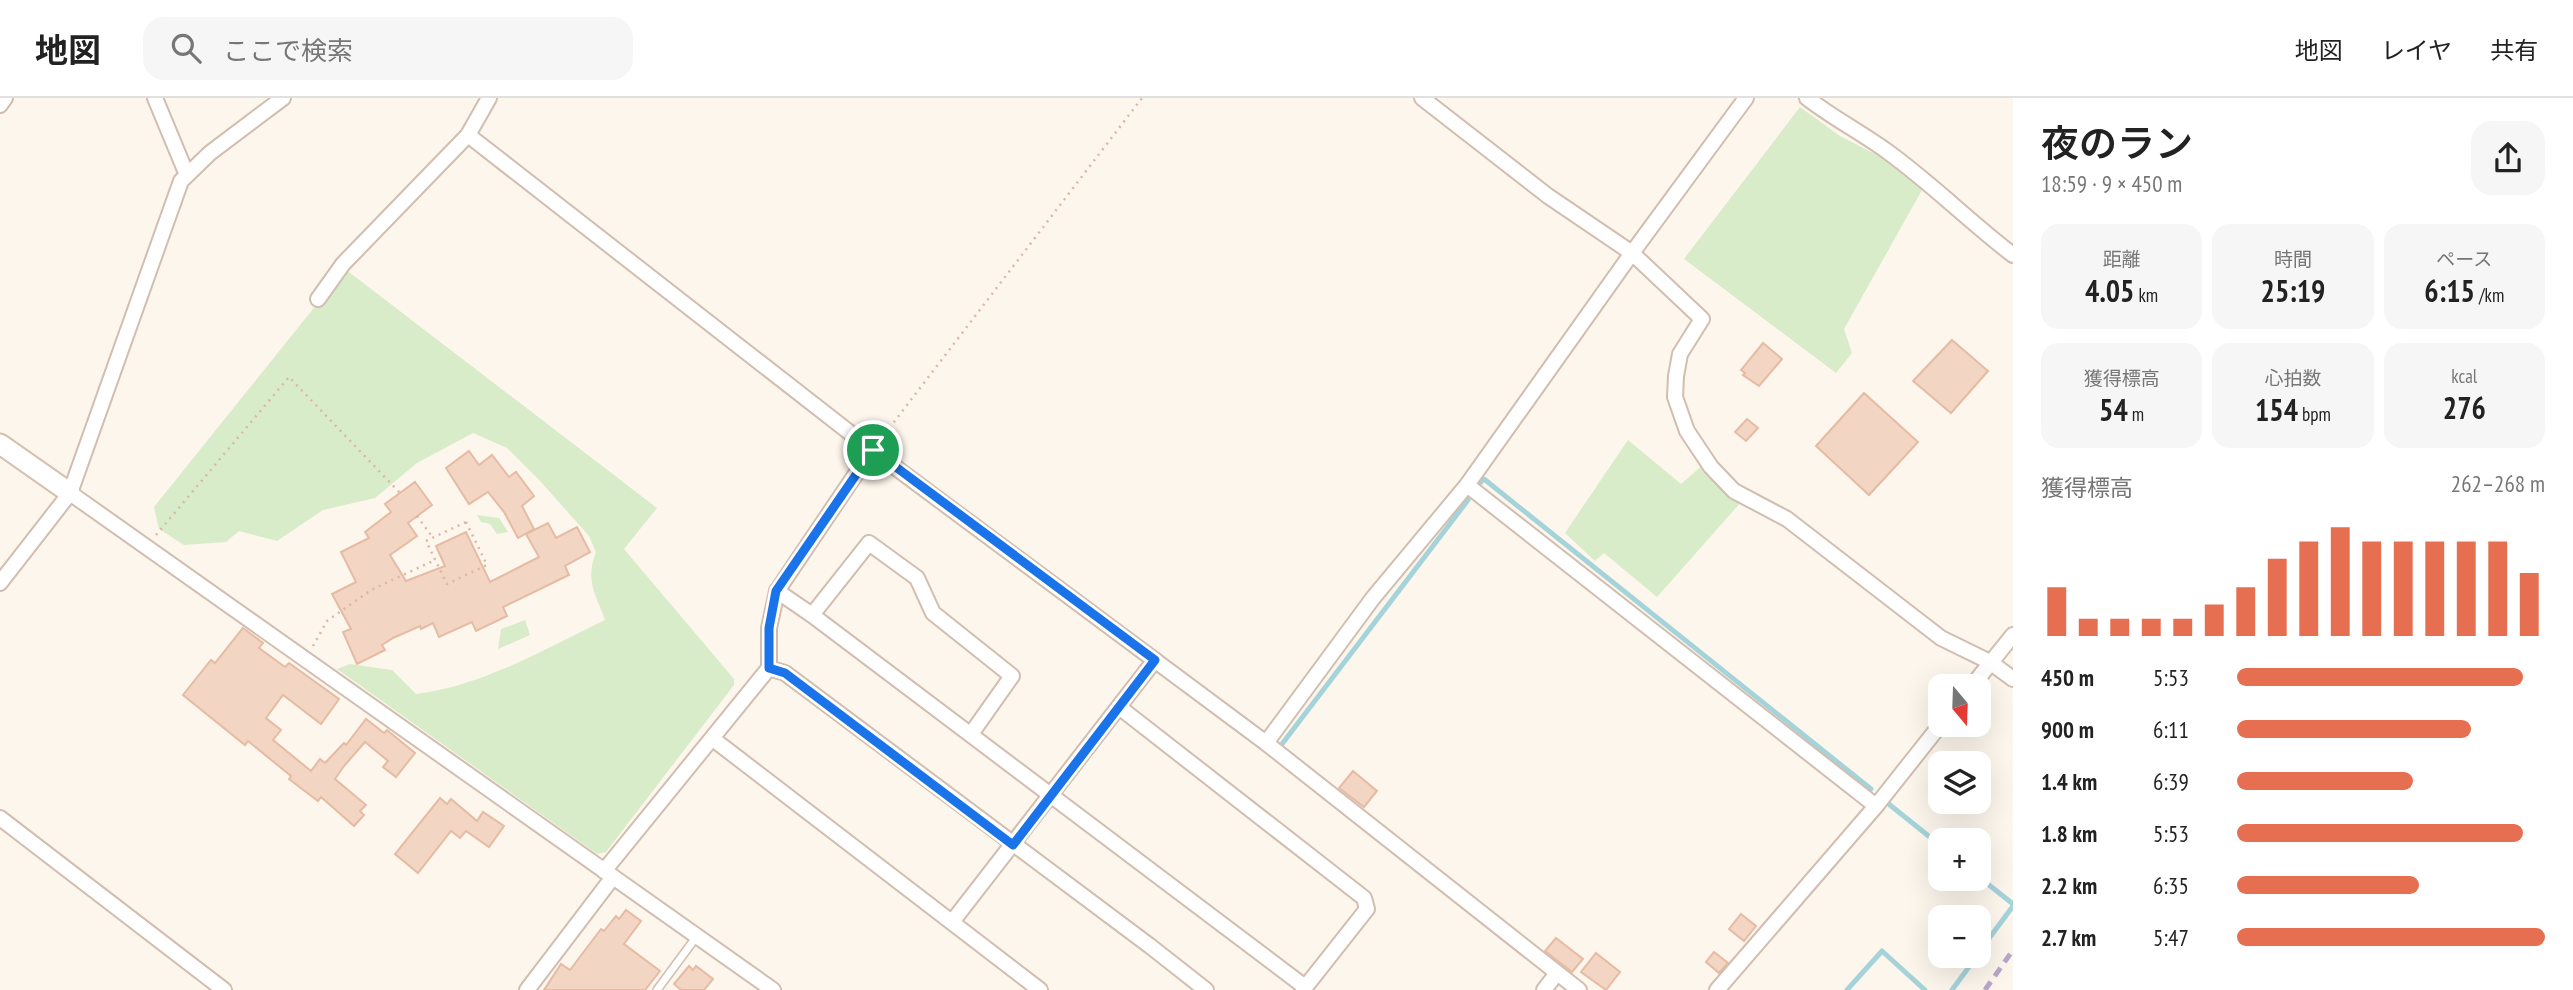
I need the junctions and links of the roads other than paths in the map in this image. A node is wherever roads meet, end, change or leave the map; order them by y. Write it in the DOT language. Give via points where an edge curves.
graph roads {
  1 [pos="5,98"];
  2 [pos="155,98"];
  3 [pos="283,98"];
  4 [pos="489,98"];
  5 [pos="1422,98"];
  6 [pos="1746,98"];
  7 [pos="1807,98"];
  8 [pos="0,105"];
  9 [pos="468,135"];
  10 [pos="187,175"];
  11 [pos="1632,253"];
  12 [pos="2013,255"];
  13 [pos="318,299"];
  14 [pos="0,444"];
  15 [pos="873,450"];
  16 [pos="1467,485"];
  17 [pos="70,493"];
  18 [pos="0,583"];
  19 [pos="776,591"];
  20 [pos="812,615"];
  21 [pos="2013,635"];
  22 [pos="1155,660"];
  23 [pos="1990,662"];
  24 [pos="769,668"];
  25 [pos="1981,674"];
  26 [pos="2013,679"];
  27 [pos="1119,707"];
  28 [pos="971,734"];
  29 [pos="1931,737"];
  30 [pos="713,739"];
  31 [pos="1266,743"];
  32 [pos="1051,795"];
  33 [pos="1876,806"];
  34 [pos="0,818"];
  35 [pos="1013,845"];
  36 [pos="609,874"];
  37 [pos="952,922"];
  38 [pos="698,936"];
  39 [pos="1557,973"];
  40 [pos="1304,989"];
  41 [pos="224,990"];
  42 [pos="527,990"];
  43 [pos="657,990"];
  44 [pos="773,990"];
  45 [pos="1040,990"];
  46 [pos="1206,990"];
  47 [pos="1544,990"];
  48 [pos="1579,990"];
  49 [pos="1717,990"];
  1 -- 8 [label="street"];
  2 -- 10 [label="street"];
  3 -- 10 [label="street"];
  4 -- 9 [label="street"];
  5 -- 11 [label="street" via="1548,196"];
  6 -- 11 [label="street"];
  7 -- 12 [label="street" via="1906,166"];
  9 -- 13 [label="street" via="343,264"];
  9 -- 15 [label="street"];
  10 -- 17 [label="street" via="153,256"];
  11 -- 16 [label="street"];
  11 -- 23 [label="street" via="1702,319 1680,355 1675,397 1686,431 1711,467 1734,491 1787,519 1941,638"];
  14 -- 17 [label="street"];
  15 -- 19 [label="street"];
  15 -- 22 [label="street"];
  16 -- 31 [label="street" via="1373,598"];
  16 -- 33 [label="street"];
  17 -- 18 [label="street"];
  17 -- 36 [label="street"];
  19 -- 20 [label="street"];
  19 -- 24 [label="street" via="769,628"];
  20 -- 28 [label="street"];
  20 -- 28 [label="street" via="869,543 917,578 933,613 1012,676"];
  21 -- 23 [label="street"];
  22 -- 27 [label="street"];
  22 -- 31 [label="street"];
  23 -- 25 [label="street"];
  23 -- 26 [label="street"];
  24 -- 30 [label="street"];
  24 -- 35 [label="street" via="785,673"];
  27 -- 32 [label="street"];
  27 -- 40 [label="street" via="1364,898 1367,909"];
  28 -- 32 [label="street"];
  29 -- 33 [label="street"];
  30 -- 36 [label="street"];
  30 -- 37 [label="street"];
  31 -- 39 [label="street"];
  32 -- 35 [label="street"];
  32 -- 40 [label="street"];
  33 -- 49 [label="street"];
  34 -- 41 [label="street"];
  35 -- 37 [label="street"];
  35 -- 46 [label="street"];
  36 -- 38 [label="street"];
  36 -- 42 [label="street"];
  37 -- 45 [label="street"];
  38 -- 43 [label="lane"];
  38 -- 44 [label="street"];
  39 -- 47 [label="street"];
  39 -- 48 [label="street"];
}
